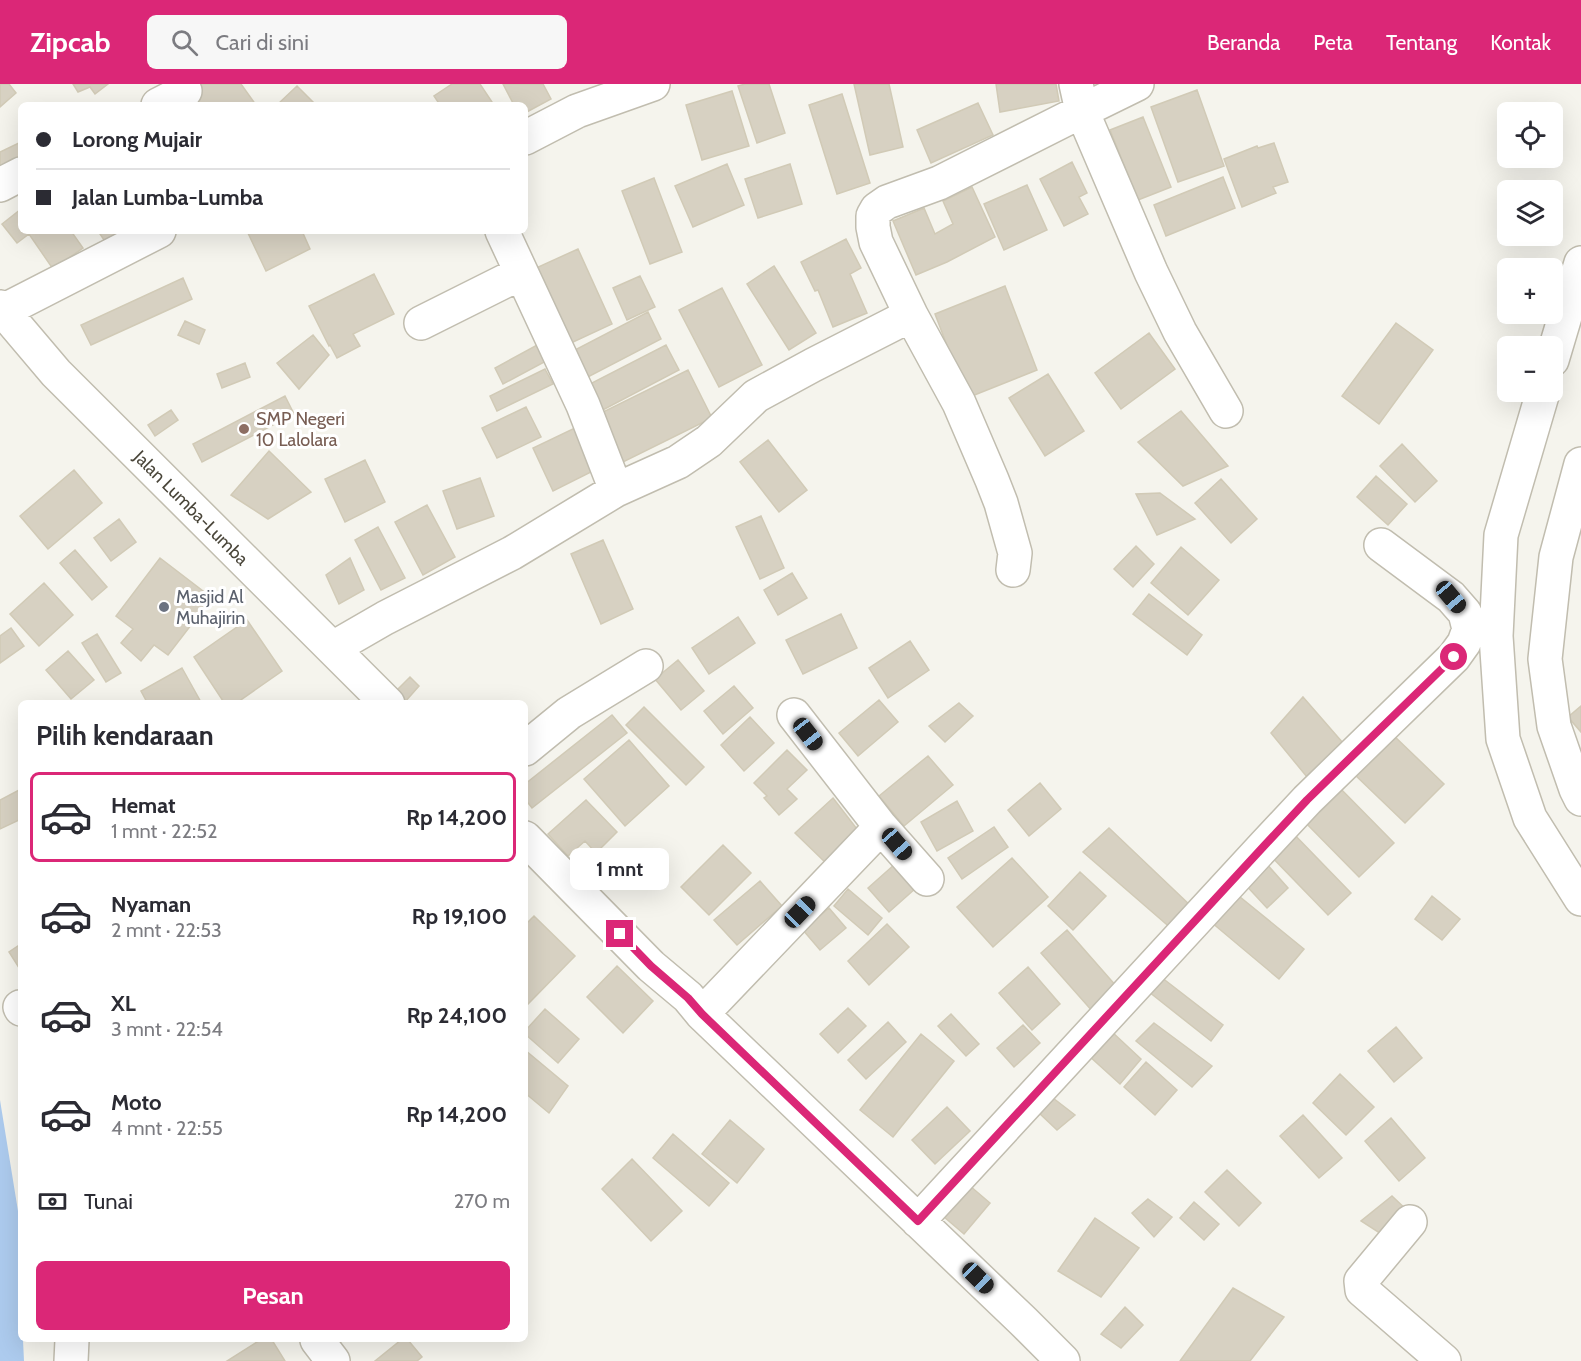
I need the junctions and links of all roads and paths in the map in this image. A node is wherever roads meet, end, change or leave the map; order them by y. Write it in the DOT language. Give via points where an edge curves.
graph roads {
  1 [pos="653,84"];
  2 [pos="1137,84"];
  3 [pos="1079,97"];
  4 [pos="528,136"];
  5 [pos="18,176"];
  6 [pos="0,185"];
  7 [pos="153,234"];
  8 [pos="503,234"];
  9 [pos="1581,263"];
  10 [pos="521,273"];
  11 [pos="2,309"];
  12 [pos="911,315"];
  13 [pos="421,322"];
  14 [pos="1559,336"];
  15 [pos="1540,402"];
  16 [pos="1226,411"];
  17 [pos="1581,464"];
  18 [pos="616,490"];
  19 [pos="1381,545"];
  20 [pos="1013,570"];
  21 [pos="333,648"];
  22 [pos="646,666"];
  23 [pos="384,700"];
  24 [pos="794,715"];
  25 [pos="528,747"];
  26 [pos="1581,799"];
  27 [pos="881,827"];
  28 [pos="528,841"];
  29 [pos="927,879"];
  30 [pos="1581,899"];
  31 [pos="702,1014"];
  32 [pos="918,1221"];
  33 [pos="1410,1222"];
  34 [pos="72,1342"];
  35 [pos="72,1361"];
  36 [pos="1063,1361"];
  37 [pos="1443,1361"];
  1 -- 4 [label="street" via="577,111"];
  2 -- 3 [label="street"];
  3 -- 12 [label="street" via="939,183 878,209 873,216 876,242"];
  3 -- 16 [label="street" via="1151,272"];
  5 -- 6 [label="street"];
  7 -- 11 [label="street"];
  8 -- 10 [label="street"];
  9 -- 14 [label="street"];
  10 -- 13 [label="street"];
  10 -- 18 [label="street" via="583,405"];
  11 -- 21 [label="street, Jalan Lumba-Lumba" via="56,373"];
  12 -- 18 [label="street" via="756,396 709,441 678,462"];
  12 -- 20 [label="street" via="959,403 995,488 1016,553"];
  15 -- 30 [label="street" via="1501,535 1496,636 1503,739 1530,818"];
  17 -- 26 [label="street" via="1556,557 1545,658 1554,726"];
  18 -- 21 [label="street" via="512,553"];
  19 -- 32 [label="street" via="1451,597 1465,613 1469,629 1464,643 1271,838"];
  21 -- 23 [label="street, Jalan Lumba-Lumba"];
  22 -- 25 [label="street" via="569,713"];
  24 -- 27 [label="street"];
  27 -- 29 [label="street"];
  27 -- 31 [label="street"];
  28 -- 31 [label="street"];
  31 -- 32 [label="street"];
  32 -- 36 [label="street"];
  33 -- 37 [label="street" via="1361,1281 1362,1290"];
  34 -- 35 [label="street"];
}
